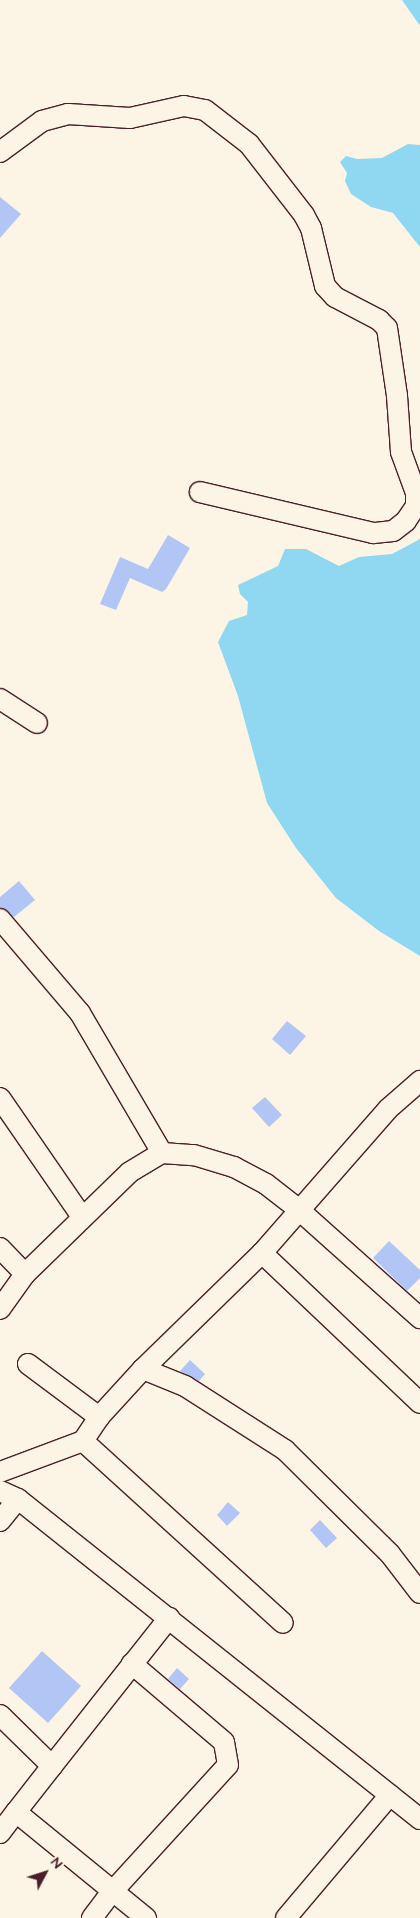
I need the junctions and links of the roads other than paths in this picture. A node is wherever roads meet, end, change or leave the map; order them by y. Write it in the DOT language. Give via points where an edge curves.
graph roads {
  1 [pos="0,152"];
  2 [pos="200,492"];
  3 [pos="0,699"];
  4 [pos="37,723"];
  5 [pos="0,919"];
  6 [pos="420,1081"];
  7 [pos="0,1098"];
  8 [pos="162,1153"];
  9 [pos="298,1209"];
  10 [pos="82,1218"];
  11 [pos="0,1248"];
  12 [pos="262,1253"];
  13 [pos="25,1274"];
  14 [pos="0,1309"];
  15 [pos="420,1318"];
  16 [pos="28,1364"];
  17 [pos="144,1369"];
  18 [pos="420,1403"];
  19 [pos="99,1418"];
  20 [pos="83,1441"];
  21 [pos="0,1472"];
  22 [pos="9,1495"];
  23 [pos="0,1521"];
  24 [pos="420,1593"];
  25 [pos="169,1618"];
  26 [pos="283,1623"];
  27 [pos="132,1664"];
  28 [pos="0,1715"];
  29 [pos="52,1766"];
  30 [pos="390,1796"];
  31 [pos="16,1812"];
  32 [pos="420,1819"];
  33 [pos="0,1833"];
  34 [pos="111,1893"];
  35 [pos="92,1918"];
  36 [pos="146,1918"];
  37 [pos="286,1918"];
  1 -- 2 [label="street" via="42,121 68,114 130,118 184,106 205,110 248,144 304,215 311,228 324,286 335,297 379,320 387,328 401,452 416,493 416,506 406,521 392,530 373,533"];
  3 -- 4 [label="street"];
  5 -- 8 [label="street" via="80,1013"];
  6 -- 9 [label="street" via="388,1109"];
  7 -- 10 [label="street"];
  8 -- 9 [label="street" via="194,1155 234,1167 266,1184"];
  8 -- 10 [label="street" via="130,1172"];
  9 -- 12 [label="street"];
  9 -- 15 [label="street"];
  10 -- 13 [label="street"];
  11 -- 13 [label="street"];
  12 -- 17 [label="street"];
  12 -- 18 [label="street"];
  13 -- 14 [label="street"];
  16 -- 19 [label="street"];
  17 -- 19 [label="street"];
  17 -- 24 [label="street" via="185,1386 286,1450 372,1534"];
  19 -- 20 [label="street"];
  20 -- 21 [label="street"];
  20 -- 26 [label="street"];
  22 -- 23 [label="street"];
  22 -- 25 [label="street"];
  25 -- 27 [label="street"];
  25 -- 30 [label="street"];
  27 -- 29 [label="street"];
  27 -- 34 [label="street" via="224,1742 228,1765"];
  28 -- 29 [label="street"];
  29 -- 31 [label="street"];
  30 -- 32 [label="street"];
  30 -- 37 [label="street"];
  31 -- 33 [label="street"];
  31 -- 34 [label="street"];
  34 -- 35 [label="street"];
  34 -- 36 [label="street"];
}
